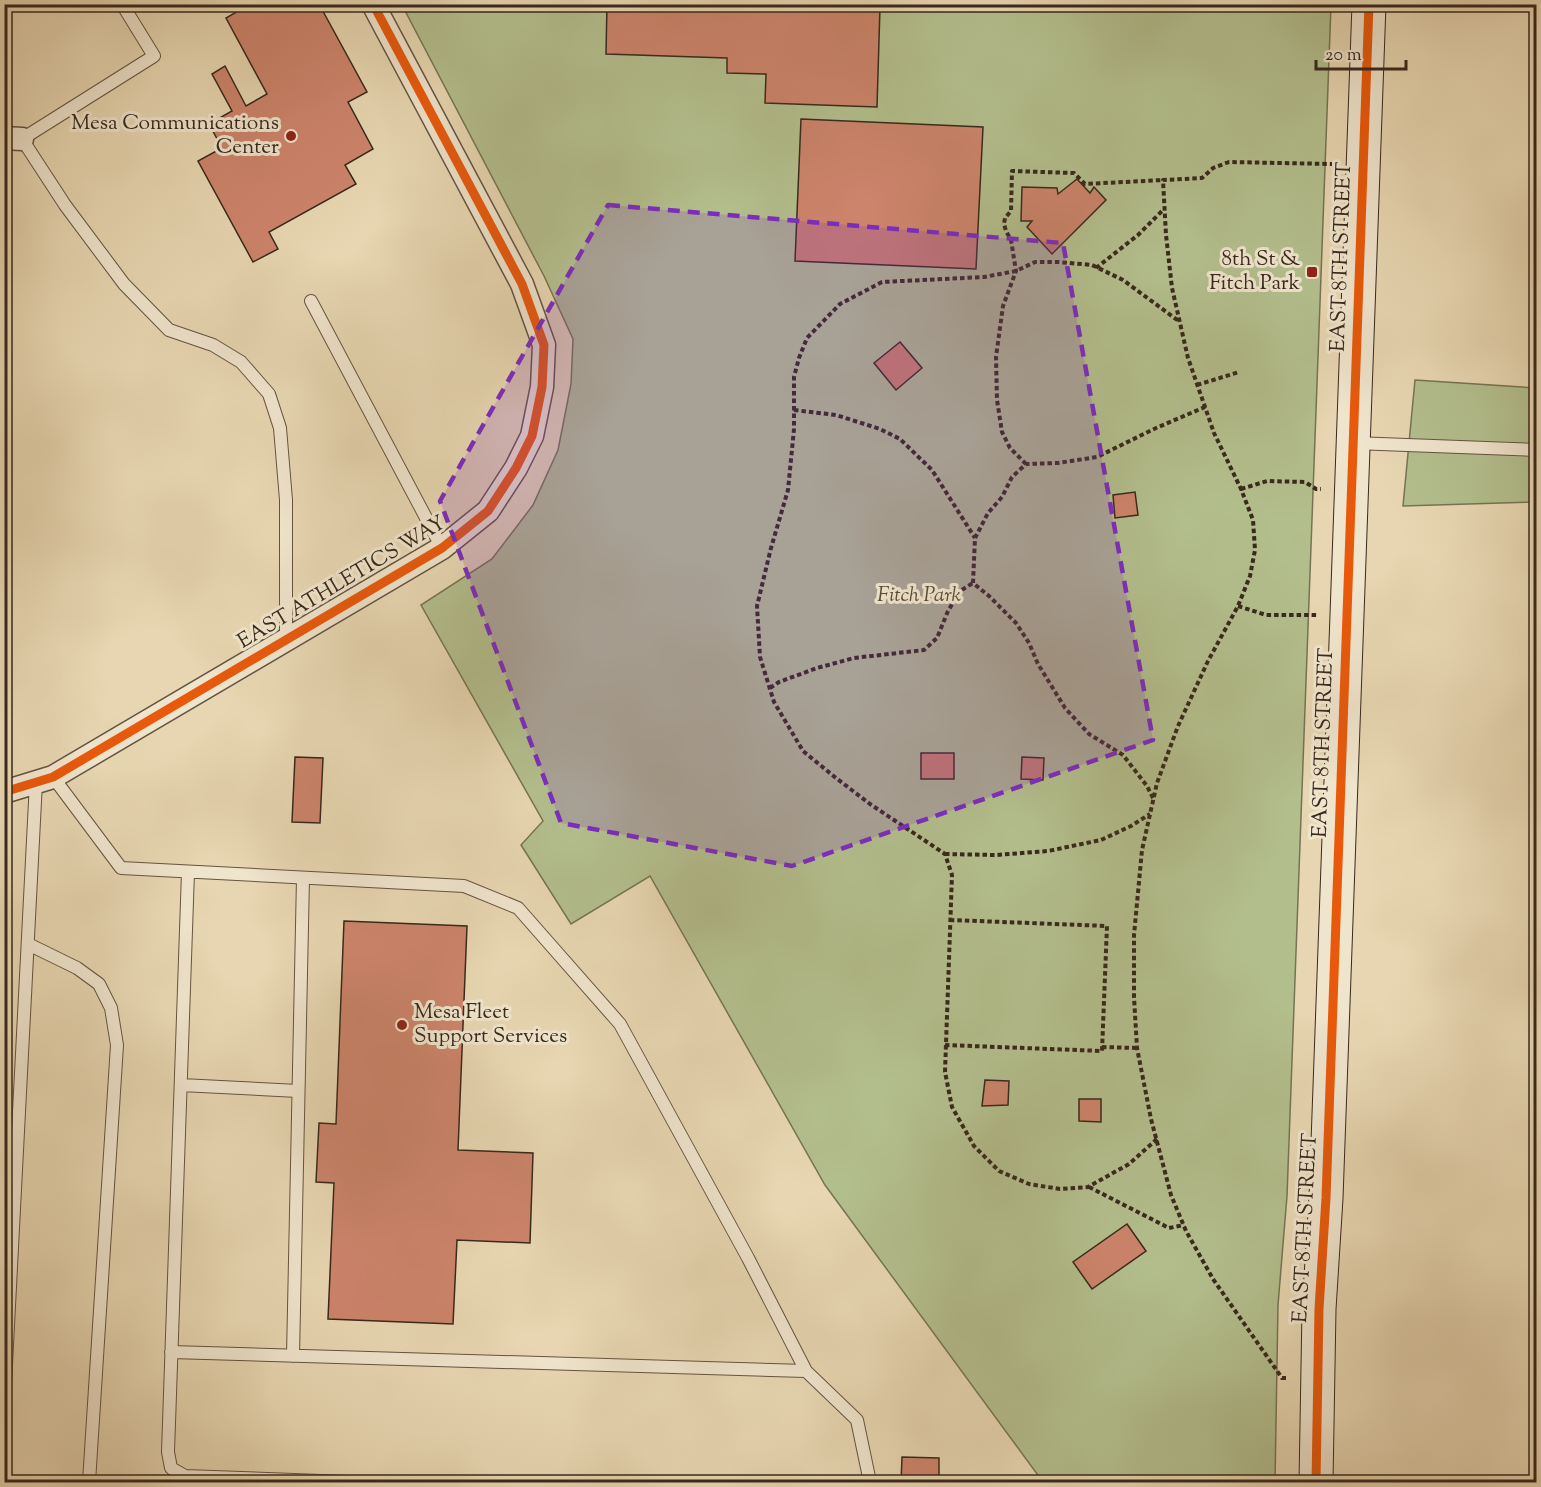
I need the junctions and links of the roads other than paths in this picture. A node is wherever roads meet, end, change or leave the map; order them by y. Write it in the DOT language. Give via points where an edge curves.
graph roads {
  1 [pos="122,4"];
  2 [pos="373,4"];
  3 [pos="1370,4"];
  4 [pos="14,138"];
  5 [pos="311,301"];
  6 [pos="1352,443"];
  7 [pos="1536,450"];
  8 [pos="442,548"];
  9 [pos="286,639"];
  10 [pos="44,780"];
  11 [pos="4,792"];
  12 [pos="188,872"];
  13 [pos="303,878"];
  14 [pos="28,944"];
  15 [pos="180,1085"];
  16 [pos="298,1091"];
  17 [pos="171,1352"];
  18 [pos="293,1356"];
  19 [pos="806,1371"];
  20 [pos="4,1403"];
  21 [pos="89,1482"];
  22 [pos="348,1482"];
  23 [pos="870,1482"];
  24 [pos="1316,1482"];
  1 -- 4 [label="lane" via="154,56"];
  2 -- 8 [label="street, EAST ATHLETICS WAY" via="522,284 544,345 542,387 532,436 516,468 488,511"];
  3 -- 6 [label="street, EAST 8TH STREET"];
  4 -- 9 [label="lane" via="124,284 169,330 213,345 241,362 269,394 280,428 286,500"];
  5 -- 8 [label="lane"];
  6 -- 7 [label="lane"];
  6 -- 24 [label="street, EAST 8TH STREET"];
  8 -- 9 [label="street, EAST ATHLETICS WAY"];
  9 -- 10 [label="street, EAST ATHLETICS WAY"];
  10 -- 11 [label="street, EAST ATHLETICS WAY"];
  10 -- 12 [label="lane" via="121,868"];
  10 -- 14 [label="lane"];
  12 -- 13 [label="lane"];
  12 -- 15 [label="lane"];
  13 -- 16 [label="lane"];
  13 -- 19 [label="lane" via="464,886 518,908 620,1024"];
  14 -- 20 [label="lane"];
  14 -- 21 [label="lane" via="77,968 99,984 111,1008 117,1045"];
  15 -- 16 [label="lane"];
  15 -- 17 [label="lane"];
  16 -- 18 [label="lane"];
  17 -- 18 [label="lane"];
  17 -- 22 [label="lane" via="171,1468 185,1476"];
  18 -- 19 [label="lane"];
  19 -- 23 [label="lane" via="857,1420"];
}
